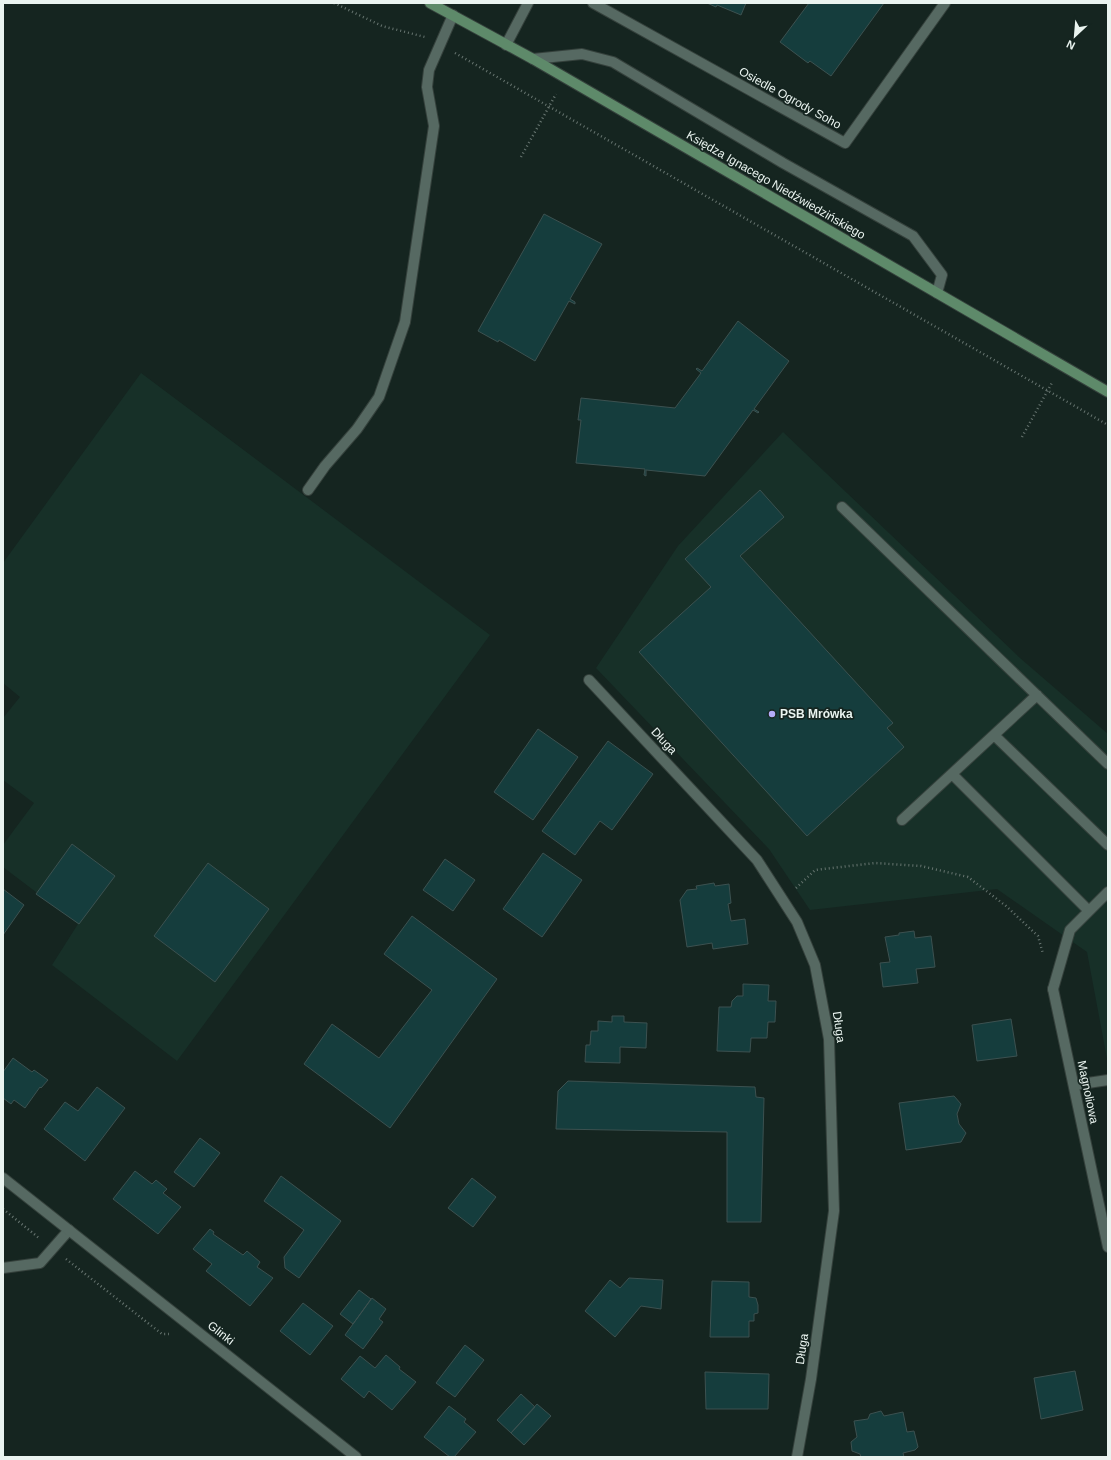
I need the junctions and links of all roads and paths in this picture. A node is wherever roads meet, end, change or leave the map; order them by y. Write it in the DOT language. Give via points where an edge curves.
graph roads {
  1 [pos="334,3"];
  2 [pos="430,3"];
  3 [pos="528,3"];
  4 [pos="593,3"];
  5 [pos="945,3"];
  6 [pos="453,16"];
  7 [pos="440,44"];
  8 [pos="506,45"];
  9 [pos="533,59"];
  10 [pos="564,77"];
  11 [pos="550,106"];
  12 [pos="521,157"];
  13 [pos="937,293"];
  14 [pos="1062,365"];
  15 [pos="1047,391"];
  16 [pos="1108,392"];
  17 [pos="1108,425"];
  18 [pos="1022,437"];
  19 [pos="308,490"];
  20 [pos="842,508"];
  21 [pos="589,680"];
  22 [pos="1037,695"];
  23 [pos="994,735"];
  24 [pos="1108,764"];
  25 [pos="952,774"];
  26 [pos="902,820"];
  27 [pos="1108,845"];
  28 [pos="1108,892"];
  29 [pos="783,900"];
  30 [pos="1089,911"];
  31 [pos="1044,958"];
  32 [pos="1108,1080"];
  33 [pos="1074,1085"];
  34 [pos="3,1178"];
  35 [pos="68,1230"];
  36 [pos="1108,1247"];
  37 [pos="3,1268"];
  38 [pos="356,1457"];
  39 [pos="797,1457"];
  1 -- 7 [label="path" via="382,26 420,34"];
  2 -- 6 [label="main road, Księdza Ignacego Niedźwiedzińskiego"];
  3 -- 8 [label="street"];
  4 -- 5 [label="street, Osiedle Ogrody Soho" via="845,143"];
  6 -- 7 [label="street"];
  6 -- 8 [label="main road, Księdza Ignacego Niedźwiedzińskiego"];
  7 -- 11 [label="path"];
  7 -- 19 [label="street" via="429,70 427,87 434,126 405,322 379,397"];
  8 -- 9 [label="main road, Księdza Ignacego Niedźwiedzińskiego"];
  9 -- 10 [label="main road, Księdza Ignacego Niedźwiedzińskiego"];
  9 -- 13 [label="street" via="582,54 613,62 783,163 913,236 942,274"];
  10 -- 11 [label="path"];
  10 -- 13 [label="main road, Księdza Ignacego Niedźwiedzińskiego"];
  11 -- 12 [label="path"];
  11 -- 15 [label="path"];
  13 -- 14 [label="main road, Księdza Ignacego Niedźwiedzińskiego"];
  14 -- 15 [label="path"];
  14 -- 16 [label="main road, Księdza Ignacego Niedźwiedzińskiego"];
  15 -- 17 [label="path"];
  15 -- 18 [label="path"];
  20 -- 22 [label="street"];
  21 -- 29 [label="street, Długa" via="757,860"];
  22 -- 23 [label="street"];
  22 -- 24 [label="street"];
  23 -- 25 [label="street"];
  23 -- 27 [label="street"];
  25 -- 26 [label="street"];
  25 -- 30 [label="street"];
  28 -- 30 [label="street"];
  29 -- 31 [label="path" via="815,870 875,863 921,866 968,877 1006,906 1038,936"];
  29 -- 39 [label="street, Długa" via="797,922 816,965 829,1039 834,1203 811,1379"];
  30 -- 33 [label="street, Magnoliowa" via="1070,930 1053,989"];
  32 -- 33 [label="street"];
  33 -- 36 [label="street, Magnoliowa"];
  34 -- 35 [label="street, Glinki"];
  35 -- 37 [label="street" via="40,1263"];
  35 -- 38 [label="street, Glinki"];
}
